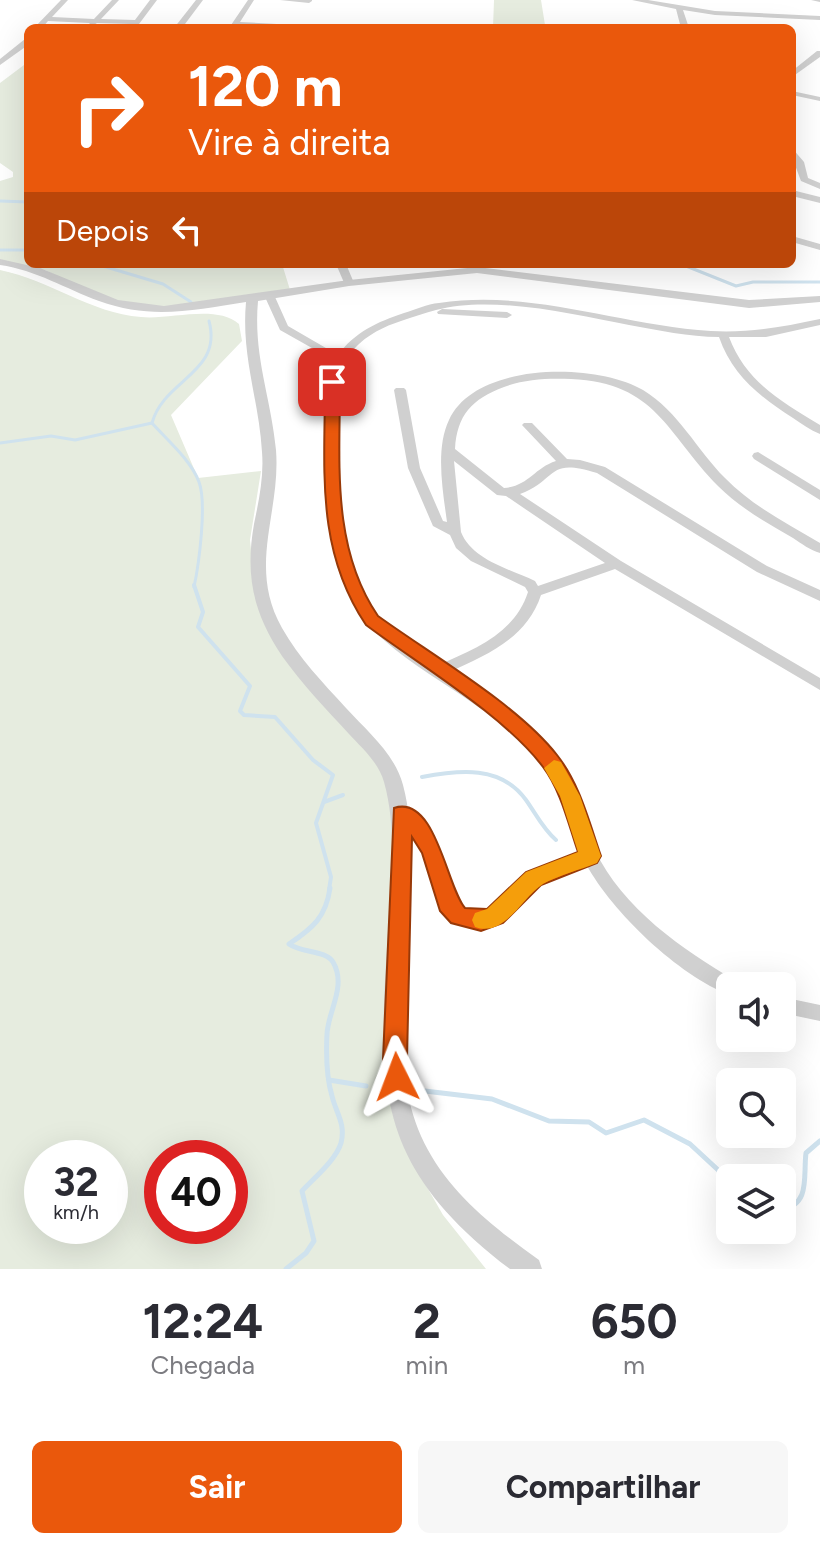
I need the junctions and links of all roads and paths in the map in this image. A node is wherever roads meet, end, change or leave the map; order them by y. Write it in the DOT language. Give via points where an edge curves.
graph roads {
  1 [pos="65,0"];
  2 [pos="116,0"];
  3 [pos="154,0"];
  4 [pos="200,0"];
  5 [pos="251,0"];
  6 [pos="283,0"];
  7 [pos="635,0"];
  8 [pos="710,0"];
  9 [pos="814,0"];
  10 [pos="820,0"];
  11 [pos="309,1"];
  12 [pos="679,7"];
  13 [pos="715,13"];
  14 [pos="820,18"];
  15 [pos="46,19"];
  16 [pos="42,24"];
  17 [pos="92,24"];
  18 [pos="134,24"];
  19 [pos="181,24"];
  20 [pos="235,24"];
  21 [pos="683,24"];
  22 [pos="24,44"];
  23 [pos="820,53"];
  24 [pos="809,62"];
  25 [pos="0,63"];
  26 [pos="820,65"];
  27 [pos="796,72"];
  28 [pos="796,94"];
  29 [pos="820,99"];
  30 [pos="796,161"];
  31 [pos="820,186"];
  32 [pos="796,194"];
  33 [pos="820,201"];
  34 [pos="796,240"];
  35 [pos="820,247"];
  36 [pos="0,262"];
  37 [pos="24,266"];
  38 [pos="30,268"];
  39 [pos="343,268"];
  40 [pos="349,283"];
  41 [pos="270,297"];
  42 [pos="820,299"];
  43 [pos="252,300"];
  44 [pos="414,312"];
  45 [pos="507,315"];
  46 [pos="820,322"];
  47 [pos="724,337"];
  48 [pos="338,359"];
  49 [pos="400,390"];
  50 [pos="528,425"];
  51 [pos="820,430"];
  52 [pos="451,452"];
  53 [pos="758,456"];
  54 [pos="562,461"];
  55 [pos="509,492"];
  56 [pos="820,496"];
  57 [pos="820,531"];
  58 [pos="455,533"];
  59 [pos="808,541"];
  60 [pos="820,549"];
  61 [pos="616,564"];
  62 [pos="535,592"];
  63 [pos="820,596"];
  64 [pos="437,671"];
  65 [pos="820,685"];
  66 [pos="402,814"];
  67 [pos="590,856"];
  68 [pos="716,978"];
  69 [pos="796,1008"];
  70 [pos="820,1013"];
  71 [pos="530,1269"];
  1 -- 15 [label="street"];
  2 -- 17 [label="street"];
  3 -- 18 [label="street"];
  4 -- 19 [label="street"];
  5 -- 20 [label="street"];
  6 -- 11 [label="street"];
  7 -- 12 [label="street"];
  8 -- 13 [label="street"];
  9 -- 10 [label="street"];
  12 -- 13 [label="street"];
  12 -- 21 [label="street"];
  13 -- 14 [label="street"];
  15 -- 16 [label="street"];
  15 -- 17 [label="street"];
  22 -- 25 [label="street"];
  23 -- 24 [label="street"];
  24 -- 26 [label="street"];
  24 -- 27 [label="street"];
  28 -- 29 [label="street"];
  30 -- 31 [label="street" via="804,179"];
  32 -- 33 [label="street"];
  34 -- 35 [label="street"];
  36 -- 37 [label="street"];
  38 -- 43 [label="street" via="97,297 151,310"];
  39 -- 40 [label="street"];
  40 -- 41 [label="street"];
  40 -- 42 [label="street" via="477,270 749,304"];
  41 -- 43 [label="street"];
  41 -- 48 [label="street" via="284,328"];
  43 -- 66 [label="street" via="248,344 270,461 257,535 259,599 272,628 389,769"];
  44 -- 45 [label="street"];
  44 -- 47 [label="street" via="500,301"];
  44 -- 48 [label="street" via="365,333"];
  46 -- 47 [label="street" via="783,332"];
  47 -- 51 [label="street" via="730,358 748,381"];
  48 -- 64 [label="street" via="332,382 333,513 347,576 372,621"];
  49 -- 58 [label="street" via="414,468 438,523"];
  50 -- 54 [label="street"];
  52 -- 55 [label="street" via="495,490"];
  52 -- 58 [label="street"];
  52 -- 59 [label="street" via="455,416 472,399 516,379 542,374 623,384 663,415 731,492"];
  53 -- 56 [label="street"];
  54 -- 55 [label="street" via="525,488"];
  54 -- 63 [label="street" via="580,461 601,470 762,569"];
  55 -- 61 [label="street"];
  57 -- 59 [label="street"];
  58 -- 62 [label="street" via="470,554 530,584"];
  59 -- 60 [label="street"];
  61 -- 62 [label="street"];
  61 -- 65 [label="street"];
  62 -- 64 [label="street" via="532,605 489,648"];
  64 -- 67 [label="street" via="520,729 551,762 570,796"];
  66 -- 67 [label="street" via="432,850 448,904 459,916 481,921 495,916 533,879"];
  66 -- 71 [label="street" via="395,1059 411,1139 432,1177 467,1217"];
  67 -- 68 [label="street" via="661,943"];
  69 -- 70 [label="street"];
}
